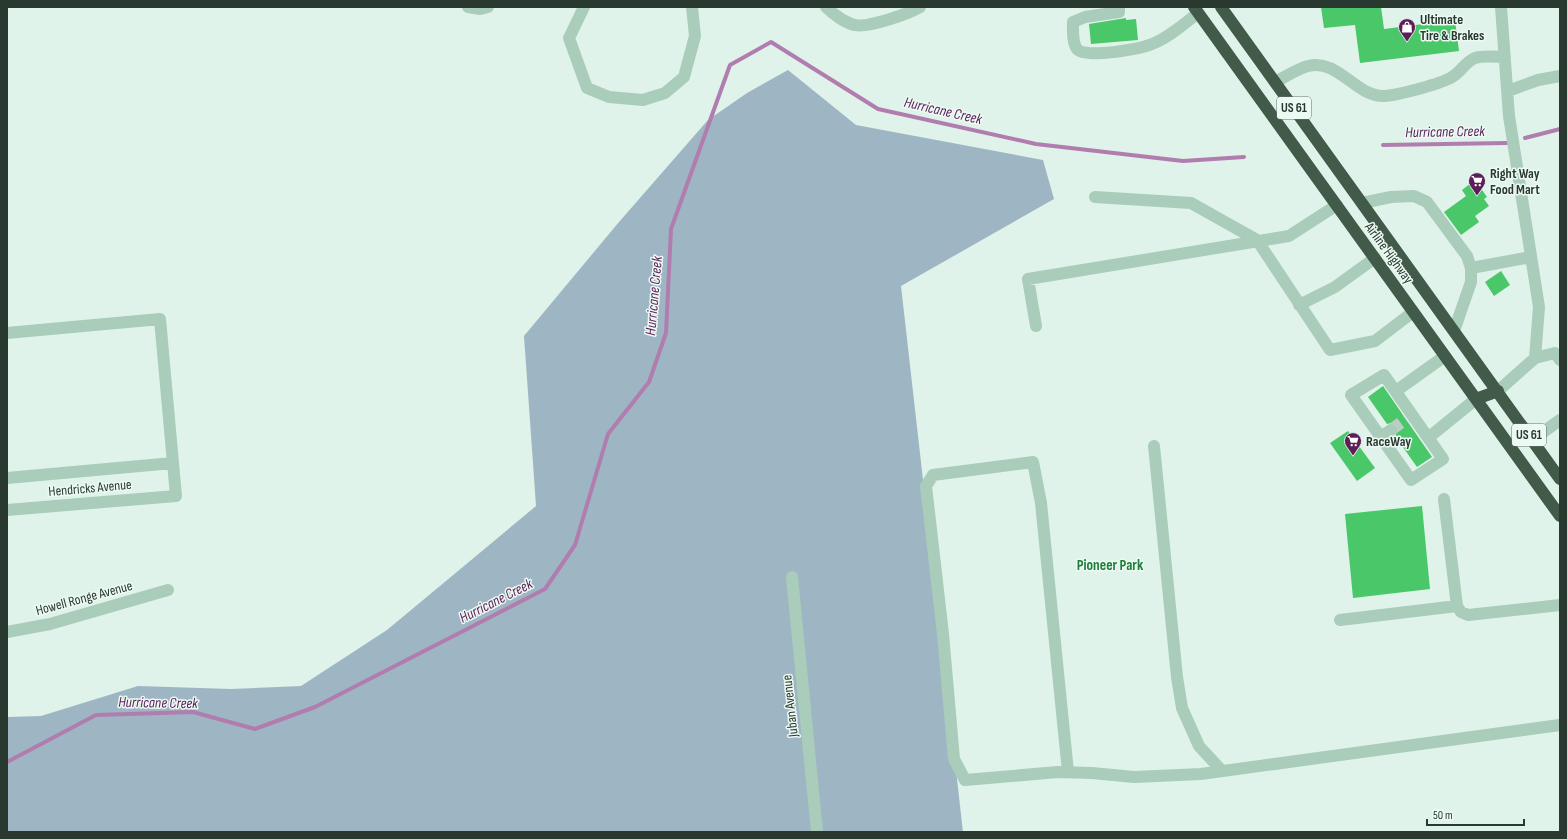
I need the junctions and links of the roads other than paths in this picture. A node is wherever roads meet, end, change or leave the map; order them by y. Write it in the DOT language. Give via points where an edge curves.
graph roads {
  1 [pos="468,7"];
  2 [pos="488,7"];
  3 [pos="584,7"];
  4 [pos="692,7"];
  5 [pos="826,7"];
  6 [pos="920,7"];
  7 [pos="1119,7"];
  8 [pos="1221,7"];
  9 [pos="1501,7"];
  10 [pos="1196,10"];
  11 [pos="1505,57"];
  12 [pos="1560,76"];
  13 [pos="1275,82"];
  14 [pos="1508,91"];
  15 [pos="1355,192"];
  16 [pos="1094,197"];
  17 [pos="1362,203"];
  18 [pos="1336,205"];
  19 [pos="1256,240"];
  20 [pos="1531,257"];
  21 [pos="1375,258"];
  22 [pos="1471,268"];
  23 [pos="1299,304"];
  24 [pos="1413,312"];
  25 [pos="1036,326"];
  26 [pos="1454,331"];
  27 [pos="7,333"];
  28 [pos="1558,355"];
  29 [pos="1445,356"];
  30 [pos="1535,358"];
  31 [pos="1396,391"];
  32 [pos="1498,391"];
  33 [pos="1476,399"];
  34 [pos="1560,420"];
  35 [pos="1391,430"];
  36 [pos="1380,436"];
  37 [pos="1428,438"];
  38 [pos="1532,440"];
  39 [pos="1154,446"];
  40 [pos="173,463"];
  41 [pos="7,478"];
  42 [pos="1560,479"];
  43 [pos="1444,499"];
  44 [pos="7,510"];
  45 [pos="1560,516"];
  46 [pos="792,577"];
  47 [pos="168,590"];
  48 [pos="1560,605"];
  49 [pos="1457,606"];
  50 [pos="1340,620"];
  51 [pos="7,632"];
  52 [pos="1560,725"];
  53 [pos="1222,771"];
  54 [pos="1068,772"];
  55 [pos="817,832"];
  1 -- 2 [label="street"];
  3 -- 4 [label="street" via="569,38 587,88 609,98 644,100 665,93 684,77 695,36"];
  5 -- 6 [label="street" via="833,14 855,25 878,22"];
  7 -- 10 [label="street" via="1119,12 1085,17 1073,22 1076,48 1081,53 1095,55 1152,45"];
  8 -- 13 [label="highway, Airline Highway / US 61"];
  9 -- 11 [label="street"];
  10 -- 18 [label="highway, Airline Highway / US 61"];
  11 -- 13 [label="street" via="1476,57 1452,77 1406,92 1384,96 1374,95 1332,68 1315,65 1307,66"];
  11 -- 14 [label="street"];
  12 -- 14 [label="street" via="1538,80"];
  13 -- 15 [label="highway, Airline Highway / US 61"];
  14 -- 20 [label="street" via="1509,116"];
  15 -- 17 [label="highway, Airline Highway / US 61"];
  15 -- 18 [label="highway"];
  16 -- 19 [label="street" via="1191,204"];
  17 -- 22 [label="street" via="1406,196 1414,196 1427,202 1466,256"];
  17 -- 26 [label="highway, Airline Highway / US 61"];
  18 -- 19 [label="street" via="1289,236"];
  18 -- 21 [label="highway, Airline Highway / US 61"];
  19 -- 23 [label="street"];
  19 -- 25 [label="street" via="1028,278"];
  20 -- 22 [label="street"];
  20 -- 30 [label="street" via="1539,307"];
  21 -- 23 [label="street" via="1335,287"];
  21 -- 24 [label="highway, Airline Highway / US 61"];
  22 -- 26 [label="street" via="1471,282"];
  23 -- 24 [label="street" via="1330,350 1375,341"];
  24 -- 29 [label="highway, Airline Highway / US 61"];
  26 -- 32 [label="highway, Airline Highway / US 61"];
  27 -- 40 [label="street" via="160,319"];
  28 -- 30 [label="street"];
  29 -- 31 [label="street"];
  29 -- 33 [label="highway, Airline Highway / US 61"];
  30 -- 32 [label="street"];
  31 -- 36 [label="street" via="1384,375 1351,396"];
  31 -- 37 [label="street" via="1409,417"];
  32 -- 33 [label="highway"];
  32 -- 38 [label="highway, Airline Highway / US 61"];
  33 -- 37 [label="street"];
  33 -- 45 [label="highway, Airline Highway / US 61"];
  34 -- 38 [label="street"];
  35 -- 36 [label="street"];
  36 -- 37 [label="street" via="1411,480 1443,459"];
  38 -- 42 [label="highway, Airline Highway / US 61"];
  39 -- 53 [label="street" via="1182,708 1200,746"];
  40 -- 41 [label="street"];
  40 -- 44 [label="street, Hendricks Avenue" via="176,496"];
  43 -- 49 [label="street"];
  46 -- 55 [label="street, Juban Avenue"];
  47 -- 51 [label="street, Howell Ronge Avenue" via="50,624"];
  48 -- 49 [label="street" via="1468,615 1461,612"];
  49 -- 50 [label="street"];
  52 -- 53 [label="street"];
  53 -- 54 [label="street" via="1134,777"];
  54 -- 54 [label="street" via="965,780 954,760 926,486 933,475 1033,462 1041,503"];
}
